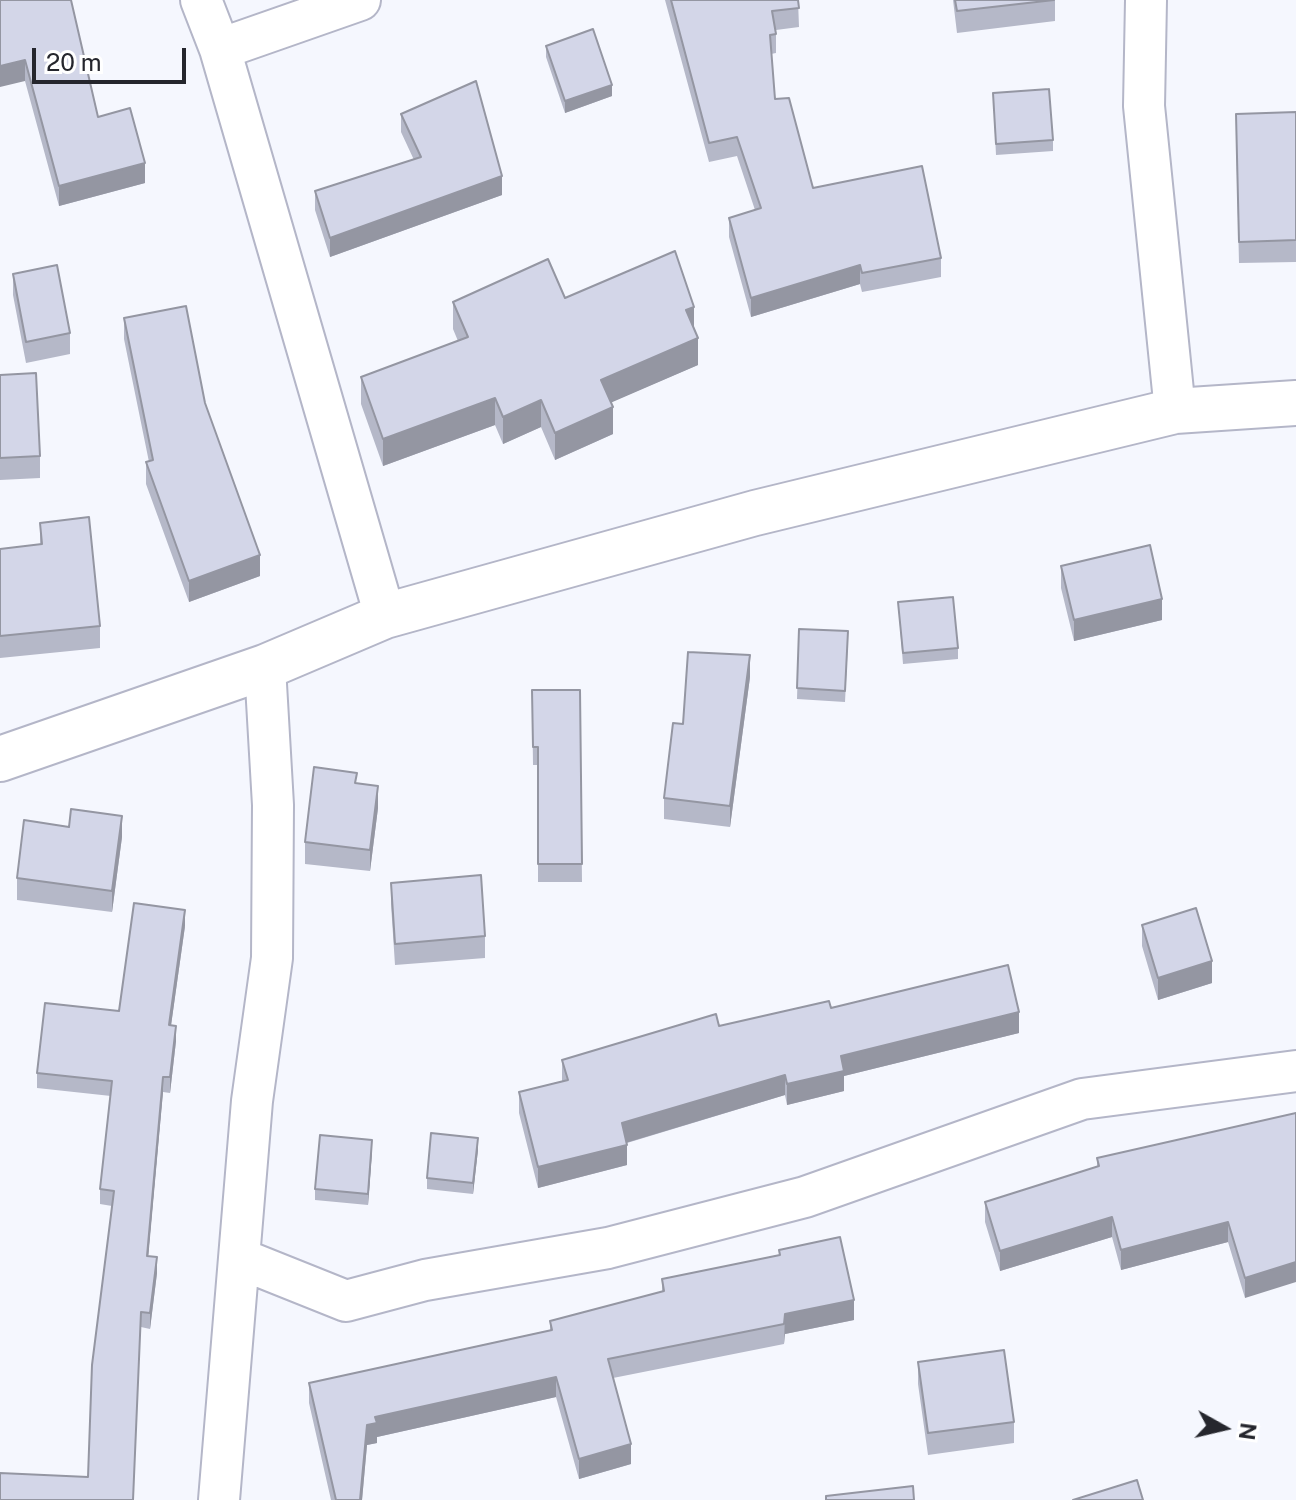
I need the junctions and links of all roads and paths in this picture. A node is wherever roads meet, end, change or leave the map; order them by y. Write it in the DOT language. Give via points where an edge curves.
graph roads {
  1 [pos="201,0"];
  2 [pos="360,0"];
  3 [pos="1146,0"];
  4 [pos="220,49"];
  5 [pos="1296,403"];
  6 [pos="1175,411"];
  7 [pos="385,616"];
  8 [pos="265,667"];
  9 [pos="0,759"];
  10 [pos="1296,1071"];
  11 [pos="241,1259"];
  12 [pos="219,1500"];
  1 -- 4 [label="street"];
  2 -- 4 [label="street"];
  3 -- 6 [label="street" via="1144,106"];
  4 -- 7 [label="street"];
  5 -- 6 [label="street"];
  6 -- 7 [label="street" via="755,513"];
  7 -- 8 [label="street"];
  8 -- 9 [label="street"];
  8 -- 11 [label="street" via="273,805 272,958 252,1101"];
  10 -- 11 [label="street" via="1082,1099 805,1197 608,1248 425,1280 346,1301"];
  11 -- 12 [label="street"];
}
